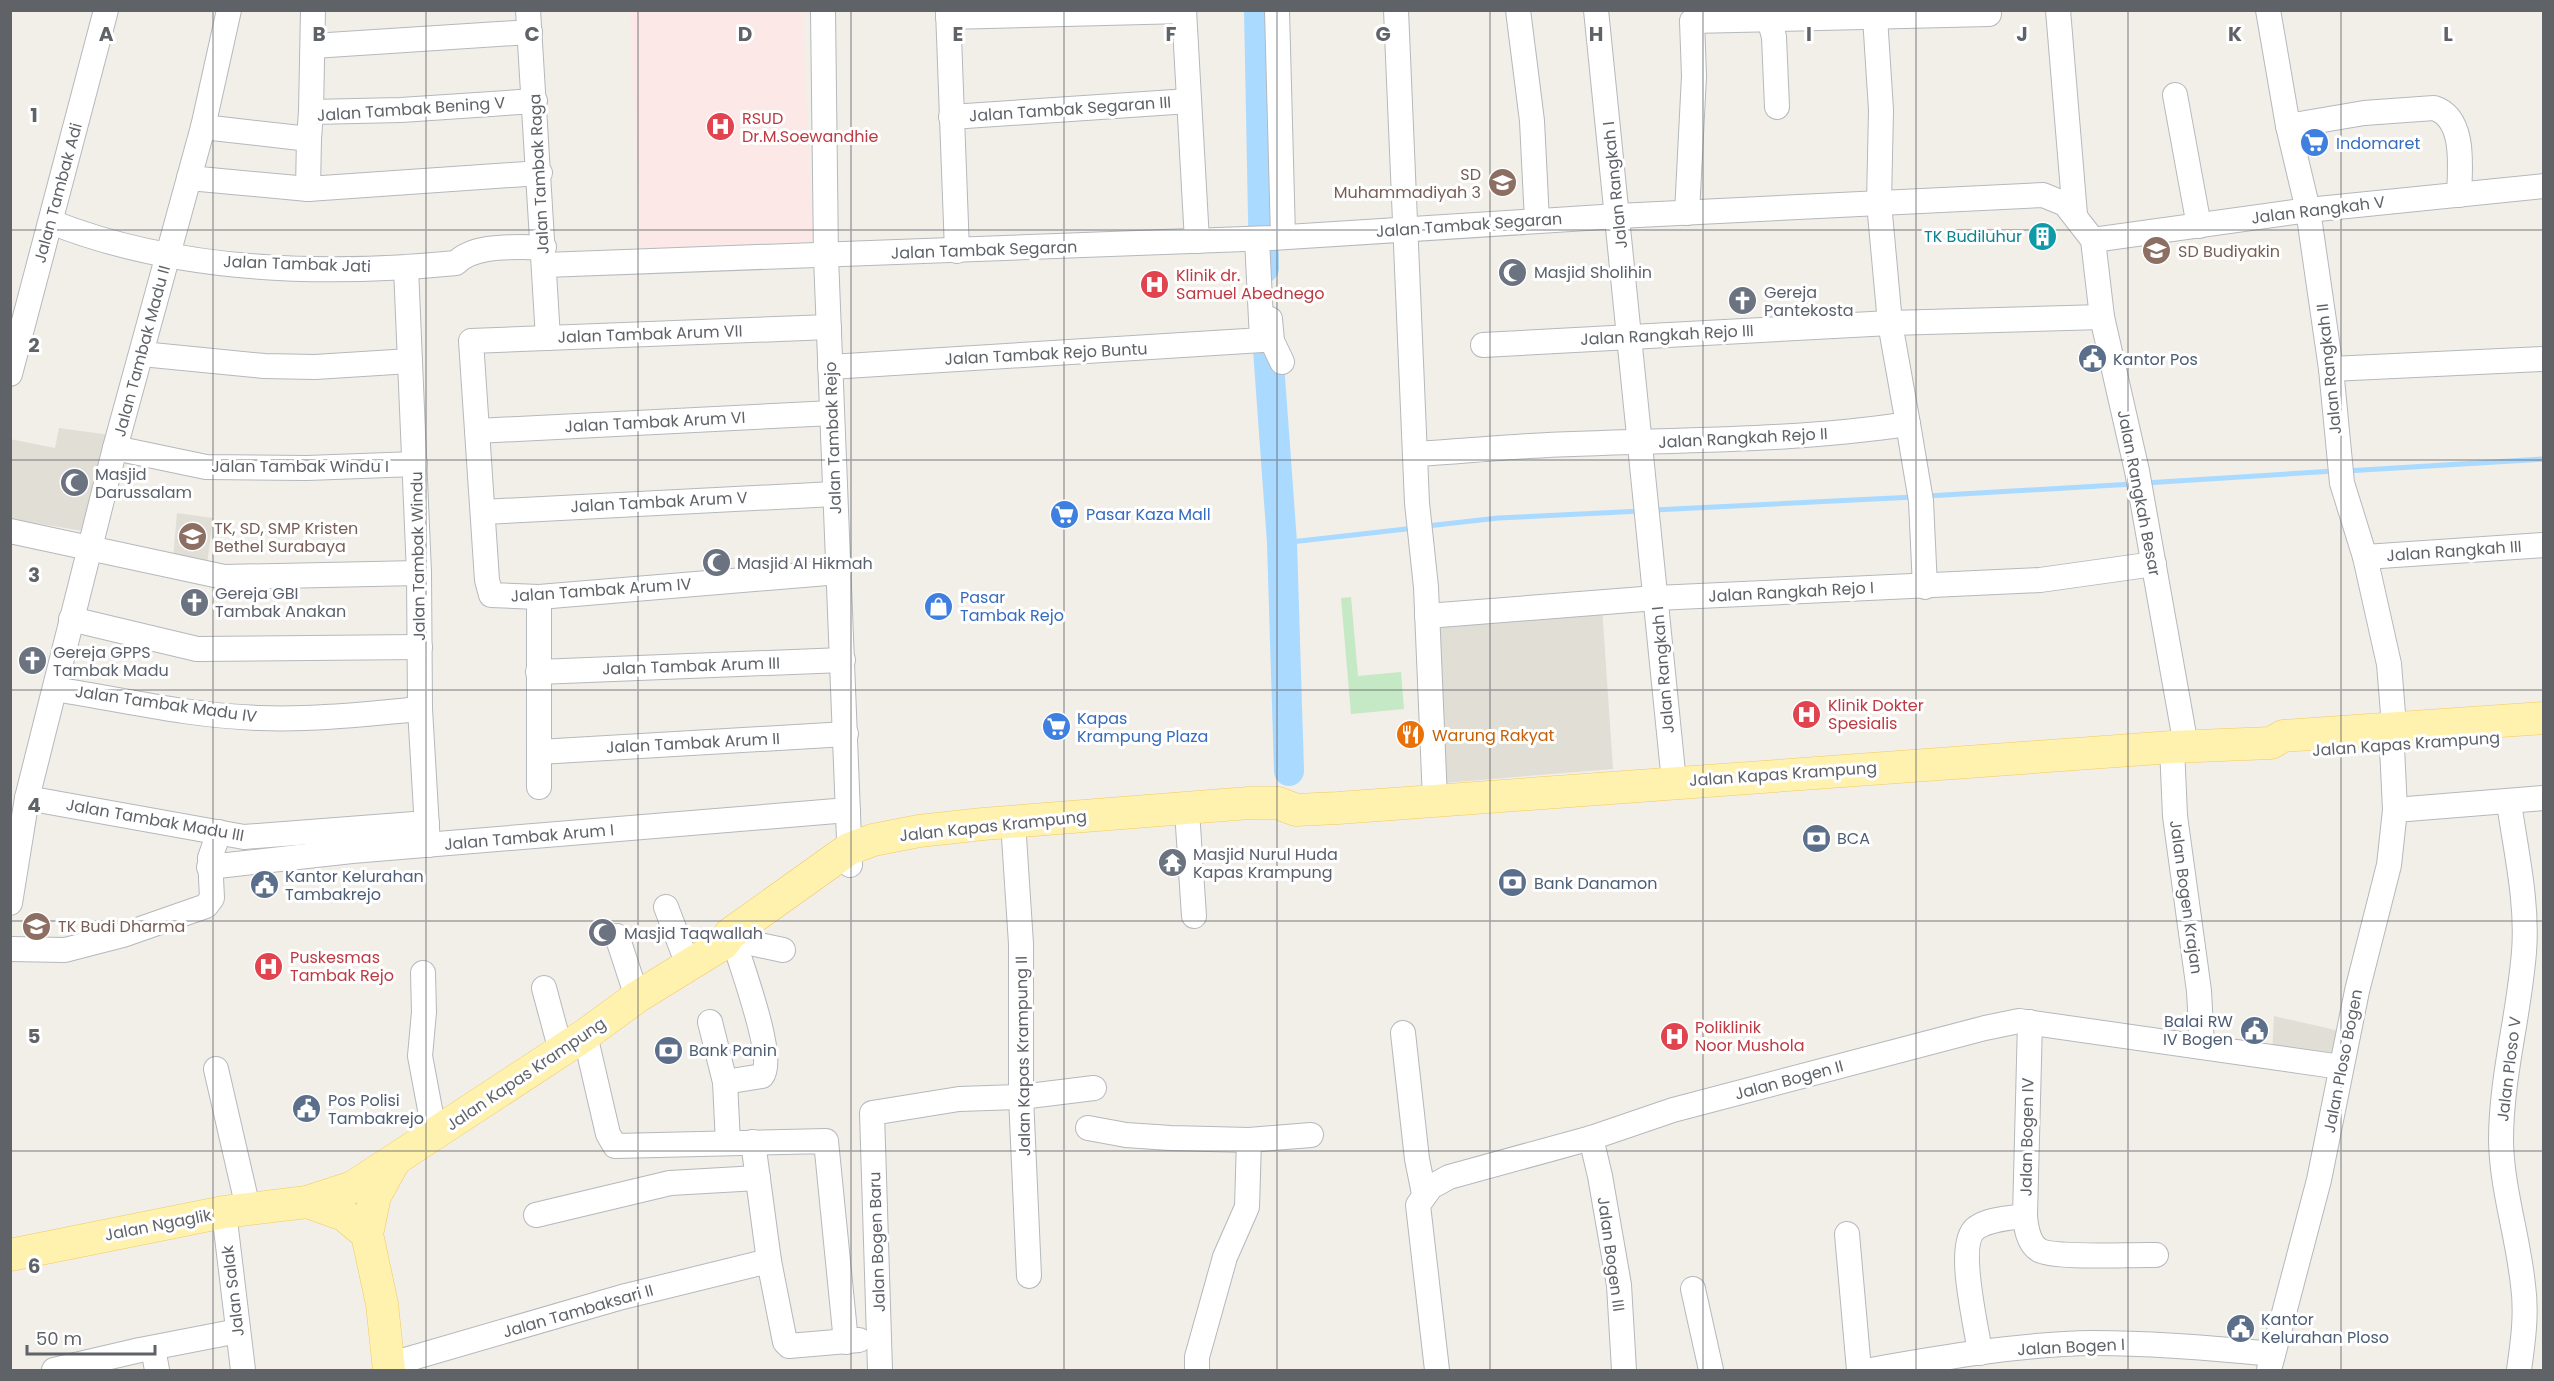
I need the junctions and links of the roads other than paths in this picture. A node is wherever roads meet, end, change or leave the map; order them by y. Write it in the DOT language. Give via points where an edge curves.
graph roads {
  1 [pos="106,10"];
  2 [pos="229,10"];
  3 [pos="314,10"];
  4 [pos="823,10"];
  5 [pos="1277,10"];
  6 [pos="1396,10"];
  7 [pos="1518,10"];
  8 [pos="1596,10"];
  9 [pos="2058,10"];
  10 [pos="2268,10"];
  11 [pos="1184,11"];
  12 [pos="948,14"];
  13 [pos="1989,14"];
  14 [pos="1875,17"];
  15 [pos="1769,19"];
  16 [pos="529,21"];
  17 [pos="313,46"];
  18 [pos="2175,95"];
  19 [pos="535,101"];
  20 [pos="1189,101"];
  21 [pos="1777,107"];
  22 [pos="311,112"];
  23 [pos="951,117"];
  24 [pos="2288,126"];
  25 [pos="203,127"];
  26 [pos="309,139"];
  27 [pos="540,173"];
  28 [pos="189,178"];
  29 [pos="2544,186"];
  30 [pos="308,189"];
  31 [pos="2459,195"];
  32 [pos="1879,203"];
  33 [pos="2308,210"];
  34 [pos="1687,213"];
  35 [pos="2075,215"];
  36 [pos="1618,216"];
  37 [pos="1537,221"];
  38 [pos="51,222"];
  39 [pos="2199,226"];
  40 [pos="1406,229"];
  41 [pos="1271,238"];
  42 [pos="2093,240"];
  43 [pos="1197,241"];
  44 [pos="957,251"];
  45 [pos="544,256"];
  46 [pos="167,257"];
  47 [pos="826,257"];
  48 [pos="406,268"];
  49 [pos="2102,317"];
  50 [pos="1890,323"];
  51 [pos="829,327"];
  52 [pos="1630,337"];
  53 [pos="548,338"];
  54 [pos="471,341"];
  55 [pos="1483,345"];
  56 [pos="142,354"];
  57 [pos="2544,359"];
  58 [pos="410,361"];
  59 [pos="1282,362"];
  60 [pos="830,367"];
  61 [pos="2331,369"];
  62 [pos="10,374"];
  63 [pos="832,413"];
  64 [pos="1908,424"];
  65 [pos="477,431"];
  66 [pos="1641,443"];
  67 [pos="115,448"];
  68 [pos="1415,454"];
  69 [pos="415,464"];
  70 [pos="834,494"];
  71 [pos="483,512"];
  72 [pos="10,531"];
  73 [pos="2544,545"];
  74 [pos="89,548"];
  75 [pos="2365,557"];
  76 [pos="2154,564"];
  77 [pos="839,572"];
  78 [pos="419,573"];
  79 [pos="1925,587"];
  80 [pos="539,597"];
  81 [pos="1656,598"];
  82 [pos="1427,616"];
  83 [pos="71,620"];
  84 [pos="420,647"];
  85 [pos="843,660"];
  86 [pos="538,672"];
  87 [pos="55,689"];
  88 [pos="420,709"];
  89 [pos="2544,718"];
  90 [pos="846,734"];
  91 [pos="2544,736"];
  92 [pos="2393,737"];
  93 [pos="2179,746"];
  94 [pos="539,752"];
  95 [pos="1674,782"];
  96 [pos="539,786"];
  97 [pos="27,798"];
  98 [pos="2544,798"];
  99 [pos="1436,801"];
  100 [pos="2510,803"];
  101 [pos="848,810"];
  102 [pos="1296,810"];
  103 [pos="2395,810"];
  104 [pos="1188,826"];
  105 [pos="219,832"];
  106 [pos="428,834"];
  107 [pos="1014,837"];
  108 [pos="849,857"];
  109 [pos="209,867"];
  110 [pos="10,903"];
  111 [pos="666,908"];
  112 [pos="1194,916"];
  113 [pos="616,936"];
  114 [pos="734,942"];
  115 [pos="10,949"];
  116 [pos="783,950"];
  117 [pos="688,965"];
  118 [pos="423,973"];
  119 [pos="544,988"];
  120 [pos="637,997"];
  121 [pos="710,1022"];
  122 [pos="2030,1022"];
  123 [pos="1403,1033"];
  124 [pos="573,1043"];
  125 [pos="2202,1047"];
  126 [pos="2341,1067"];
  127 [pos="216,1069"];
  128 [pos="725,1082"];
  129 [pos="1094,1088"];
  130 [pos="1021,1097"];
  131 [pos="1088,1128"];
  132 [pos="1311,1135"];
  133 [pos="435,1136"];
  134 [pos="1591,1138"];
  135 [pos="1249,1140"];
  136 [pos="753,1142"];
  137 [pos="728,1143"];
  138 [pos="394,1162"];
  139 [pos="758,1178"];
  140 [pos="1424,1194"];
  141 [pos="307,1202"];
  142 [pos="236,1210"];
  143 [pos="536,1215"];
  144 [pos="2025,1216"];
  145 [pos="367,1234"];
  146 [pos="1847,1234"];
  147 [pos="10,1255"];
  148 [pos="2156,1255"];
  149 [pos="769,1261"];
  150 [pos="1029,1276"];
  151 [pos="1693,1289"];
  152 [pos="238,1331"];
  153 [pos="880,1339"];
  154 [pos="846,1342"];
  155 [pos="1980,1353"];
  156 [pos="155,1359"];
  157 [pos="2271,1362"];
  158 [pos="388,1368"];
  159 [pos="1885,1369"];
  160 [pos="54,1371"];
  161 [pos="243,1371"];
  162 [pos="880,1371"];
  163 [pos="1197,1371"];
  164 [pos="1437,1371"];
  165 [pos="1624,1371"];
  166 [pos="1711,1371"];
  167 [pos="1859,1371"];
  168 [pos="2519,1371"];
  1 -- 38 [label="street, Jalan Tambak Adi"];
  2 -- 25 [label="street, Jalan Tambak Madu II"];
  3 -- 17 [label="street"];
  4 -- 47 [label="street, Jalan Tambak Rejo"];
  5 -- 41 [label="street"];
  6 -- 40 [label="street"];
  7 -- 37 [label="street" via="1534,142"];
  8 -- 36 [label="street, Jalan Rangkah I"];
  9 -- 35 [label="street"];
  10 -- 24 [label="street, Jalan Rangkah II"];
  11 -- 12 [label="street"];
  11 -- 20 [label="street"];
  12 -- 23 [label="street"];
  13 -- 14 [label="street"];
  14 -- 15 [label="street"];
  14 -- 32 [label="street" via="1881,110"];
  15 -- 21 [label="street" via="1774,37"];
  15 -- 34 [label="street" via="1692,21 1694,76"];
  16 -- 17 [label="street"];
  16 -- 19 [label="street, Jalan Tambak Raga"];
  17 -- 22 [label="street"];
  18 -- 39 [label="street"];
  19 -- 22 [label="street, Jalan Tambak Bening V"];
  19 -- 27 [label="street, Jalan Tambak Raga"];
  20 -- 23 [label="street, Jalan Tambak Segaran III"];
  20 -- 43 [label="street"];
  22 -- 26 [label="street, Jalan Tambak Bening V"];
  23 -- 44 [label="street"];
  24 -- 31 [label="street" via="2364,113 2441,110 2454,126 2457,138"];
  24 -- 33 [label="street, Jalan Rangkah II"];
  25 -- 26 [label="street, Jalan Tambak Bening V"];
  25 -- 28 [label="street, Jalan Tambak Madu II"];
  26 -- 30 [label="street"];
  27 -- 30 [label="street"];
  27 -- 45 [label="street, Jalan Tambak Raga"];
  28 -- 30 [label="street"];
  28 -- 46 [label="street, Jalan Tambak Madu II"];
  29 -- 31 [label="street, Jalan Rangkah V"];
  31 -- 33 [label="street, Jalan Rangkah V"];
  32 -- 34 [label="street, Jalan Tambak Segaran"];
  32 -- 35 [label="street, Jalan Tambak Segaran" via="2032,194 2056,199"];
  32 -- 50 [label="street"];
  33 -- 39 [label="street, Jalan Rangkah V"];
  33 -- 61 [label="street, Jalan Rangkah II"];
  34 -- 36 [label="street, Jalan Tambak Segaran"];
  35 -- 42 [label="street, Jalan Tambak Segaran"];
  36 -- 37 [label="street, Jalan Tambak Segaran"];
  36 -- 52 [label="street, Jalan Rangkah I"];
  37 -- 40 [label="street, Jalan Tambak Segaran"];
  38 -- 46 [label="street, Jalan Tambak Jati"];
  38 -- 62 [label="street, Jalan Tambak Adi"];
  39 -- 42 [label="street, Jalan Rangkah V"];
  40 -- 41 [label="street, Jalan Tambak Segaran"];
  40 -- 68 [label="street"];
  41 -- 43 [label="street, Jalan Tambak Segaran"];
  41 -- 59 [label="street" via="1270,336"];
  41 -- 60 [label="street, Jalan Tambak Rejo Buntu" via="1260,297 1262,340"];
  42 -- 49 [label="street, Jalan Rangkah Besar"];
  43 -- 44 [label="street, Jalan Tambak Segaran"];
  44 -- 47 [label="street, Jalan Tambak Segaran"];
  45 -- 47 [label="street, Jalan Tambak Jati"];
  45 -- 48 [label="street, Jalan Tambak Jati" via="476,251 456,263"];
  45 -- 53 [label="street, Jalan Tambak Raga"];
  46 -- 48 [label="street, Jalan Tambak Jati" via="288,267"];
  46 -- 56 [label="street, Jalan Tambak Madu II"];
  47 -- 51 [label="street, Jalan Tambak Rejo"];
  48 -- 58 [label="street, Jalan Tambak Windu"];
  49 -- 50 [label="street, Jalan Rangkah Rejo III"];
  49 -- 76 [label="street, Jalan Rangkah Besar"];
  50 -- 52 [label="street, Jalan Rangkah Rejo III"];
  50 -- 64 [label="street"];
  51 -- 53 [label="street, Jalan Tambak Arum VII"];
  51 -- 60 [label="street, Jalan Tambak Rejo"];
  52 -- 55 [label="street, Jalan Rangkah Rejo III"];
  52 -- 66 [label="street, Jalan Rangkah I"];
  53 -- 54 [label="street, Jalan Tambak Arum VII"];
  54 -- 65 [label="street, Jalan Tambak Arum IV"];
  56 -- 58 [label="street" via="264,366"];
  56 -- 67 [label="street, Jalan Tambak Madu II"];
  57 -- 61 [label="street"];
  58 -- 69 [label="street, Jalan Tambak Windu"];
  60 -- 63 [label="street, Jalan Tambak Rejo"];
  61 -- 75 [label="street, Jalan Rangkah II" via="2340,474"];
  63 -- 65 [label="street, Jalan Tambak Arum VI"];
  63 -- 70 [label="street, Jalan Tambak Rejo"];
  64 -- 66 [label="street, Jalan Rangkah Rejo II" via="1850,433"];
  64 -- 79 [label="street" via="1920,493"];
  65 -- 71 [label="street, Jalan Tambak Arum IV"];
  66 -- 68 [label="street, Jalan Rangkah Rejo II"];
  66 -- 81 [label="street, Jalan Rangkah I"];
  67 -- 69 [label="street, Jalan Tambak Windu I" via="206,466"];
  67 -- 74 [label="street, Jalan Tambak Madu II"];
  68 -- 82 [label="street"];
  69 -- 78 [label="street, Jalan Tambak Windu"];
  70 -- 71 [label="street, Jalan Tambak Arum V"];
  70 -- 77 [label="street, Jalan Tambak Rejo"];
  71 -- 80 [label="street, Jalan Tambak Arum IV" via="489,594"];
  72 -- 74 [label="street"];
  73 -- 75 [label="street, Jalan Rangkah III"];
  74 -- 78 [label="street" via="224,577"];
  74 -- 83 [label="street, Jalan Tambak Madu II"];
  75 -- 92 [label="street, Jalan Rangkah II" via="2388,664"];
  76 -- 79 [label="street, Jalan Rangkah Rejo I" via="2040,580"];
  76 -- 93 [label="street, Jalan Rangkah Besar"];
  77 -- 80 [label="street, Jalan Tambak Arum IV"];
  77 -- 85 [label="street, Jalan Tambak Rejo"];
  78 -- 84 [label="street, Jalan Tambak Windu"];
  79 -- 81 [label="street, Jalan Rangkah Rejo I"];
  80 -- 86 [label="street"];
  81 -- 82 [label="street, Jalan Rangkah Rejo I"];
  81 -- 95 [label="street, Jalan Rangkah I"];
  82 -- 99 [label="street"];
  83 -- 84 [label="street" via="197,649"];
  83 -- 87 [label="street, Jalan Tambak Madu II"];
  84 -- 88 [label="street, Jalan Tambak Windu"];
  85 -- 86 [label="street, Jalan Tambak Arum III"];
  85 -- 90 [label="street, Jalan Tambak Rejo"];
  86 -- 94 [label="street"];
  87 -- 88 [label="street, Jalan Tambak Madu IV" via="259,718 310,719"];
  87 -- 97 [label="street, Jalan Tambak Madu II"];
  88 -- 106 [label="street, Jalan Tambak Windu"];
  89 -- 92 [label="main road, Jalan Kapas Krampung"];
  90 -- 94 [label="street, Jalan Tambak Arum II"];
  90 -- 101 [label="street, Jalan Tambak Rejo"];
  91 -- 92 [label="main road, Jalan Kapas Krampung"];
  92 -- 93 [label="main road, Jalan Kapas Krampung" via="2283,751 2271,743"];
  92 -- 103 [label="street, Jalan Ploso Bogen"];
  93 -- 95 [label="main road, Jalan Kapas Krampung"];
  93 -- 125 [label="street, Jalan Bogen Krajan" via="2175,816 2199,991"];
  94 -- 96 [label="street"];
  95 -- 99 [label="main road, Jalan Kapas Krampung"];
  97 -- 105 [label="street, Jalan Tambak Madu III"];
  97 -- 110 [label="street, Jalan Tambak Madu II"];
  98 -- 100 [label="street"];
  99 -- 102 [label="main road, Jalan Kapas Krampung"];
  100 -- 103 [label="street"];
  100 -- 168 [label="street, Jalan Ploso V" via="2524,910 2524,941 2503,1093 2501,1143 2508,1208 2523,1285"];
  101 -- 106 [label="street, Jalan Tambak Arum I"];
  101 -- 108 [label="street, Jalan Tambak Rejo"];
  102 -- 104 [label="main road, Jalan Kapas Krampung" via="1279,820"];
  102 -- 108 [label="main road, Jalan Kapas Krampung" via="1278,803 1249,803 983,824 894,836"];
  103 -- 126 [label="street, Jalan Ploso Bogen" via="2384,889"];
  104 -- 107 [label="main road, Jalan Kapas Krampung"];
  104 -- 112 [label="street"];
  105 -- 106 [label="street, Jalan Tambak Madu III" via="249,837"];
  105 -- 109 [label="street"];
  106 -- 109 [label="street, Jalan Tambak Arum I"];
  107 -- 108 [label="main road, Jalan Kapas Krampung"];
  107 -- 130 [label="street, Jalan Kapas Krampung II" via="1021,944"];
  108 -- 114 [label="main road, Jalan Kapas Krampung"];
  109 -- 115 [label="street" via="212,898 204,908 65,950"];
  111 -- 117 [label="street"];
  113 -- 120 [label="street"];
  114 -- 116 [label="street"];
  114 -- 117 [label="main road, Jalan Kapas Krampung"];
  114 -- 128 [label="street" via="756,1014 766,1067 762,1076"];
  117 -- 120 [label="main road, Jalan Kapas Krampung"];
  118 -- 133 [label="street" via="420,1056"];
  119 -- 124 [label="street"];
  120 -- 124 [label="main road, Jalan Kapas Krampung"];
  121 -- 128 [label="street"];
  122 -- 125 [label="street, Jalan Bogen II"];
  122 -- 134 [label="street, Jalan Bogen II" via="1985,1028 1674,1110"];
  122 -- 144 [label="street, Jalan Bogen IV"];
  123 -- 140 [label="street"];
  124 -- 133 [label="main road, Jalan Kapas Krampung"];
  124 -- 137 [label="street" via="613,1144"];
  125 -- 126 [label="street, Jalan Bogen II"];
  126 -- 157 [label="street, Jalan Ploso Bogen" via="2319,1180"];
  127 -- 142 [label="street, Jalan Salak"];
  128 -- 137 [label="street"];
  129 -- 130 [label="street"];
  130 -- 150 [label="street, Jalan Kapas Krampung II"];
  130 -- 153 [label="street, Jalan Bogen Baru" via="959,1099 872,1113"];
  131 -- 135 [label="street" via="1126,1136"];
  132 -- 135 [label="street"];
  133 -- 138 [label="main road, Jalan Kapas Krampung"];
  134 -- 140 [label="street, Jalan Bogen II" via="1449,1177"];
  134 -- 165 [label="street, Jalan Bogen III" via="1619,1285"];
  135 -- 163 [label="street" via="1246,1207 1225,1257 1197,1358"];
  136 -- 137 [label="street"];
  136 -- 139 [label="street"];
  136 -- 154 [label="street" via="825,1141"];
  138 -- 141 [label="main road, Jalan Ngaglik" via="353,1186"];
  138 -- 145 [label="main road, Jalan Kapas Krampung" via="375,1196"];
  139 -- 143 [label="street" via="670,1183"];
  139 -- 149 [label="street"];
  140 -- 164 [label="street" via="1418,1204 1418,1221"];
  141 -- 142 [label="main road, Jalan Ngaglik"];
  141 -- 145 [label="main road, Jalan Ngaglik" via="344,1215"];
  142 -- 147 [label="main road, Jalan Ngaglik"];
  142 -- 152 [label="street, Jalan Salak"];
  144 -- 148 [label="street" via="2031,1240 2042,1251"];
  144 -- 155 [label="street, Jalan Bogen IV" via="1980,1226 1969,1237 1967,1265"];
  145 -- 158 [label="main road" via="382,1304"];
  146 -- 167 [label="street"];
  149 -- 154 [label="street" via="788,1345"];
  149 -- 158 [label="street, Jalan Tambaksari II" via="622,1297"];
  151 -- 166 [label="street"];
  152 -- 156 [label="street"];
  152 -- 161 [label="street, Jalan Salak"];
  153 -- 154 [label="street"];
  153 -- 162 [label="street, Jalan Bogen Baru"];
  155 -- 157 [label="street, Jalan Bogen I" via="2092,1343 2180,1345"];
  155 -- 159 [label="street, Jalan Bogen I"];
  156 -- 160 [label="street"];
}
